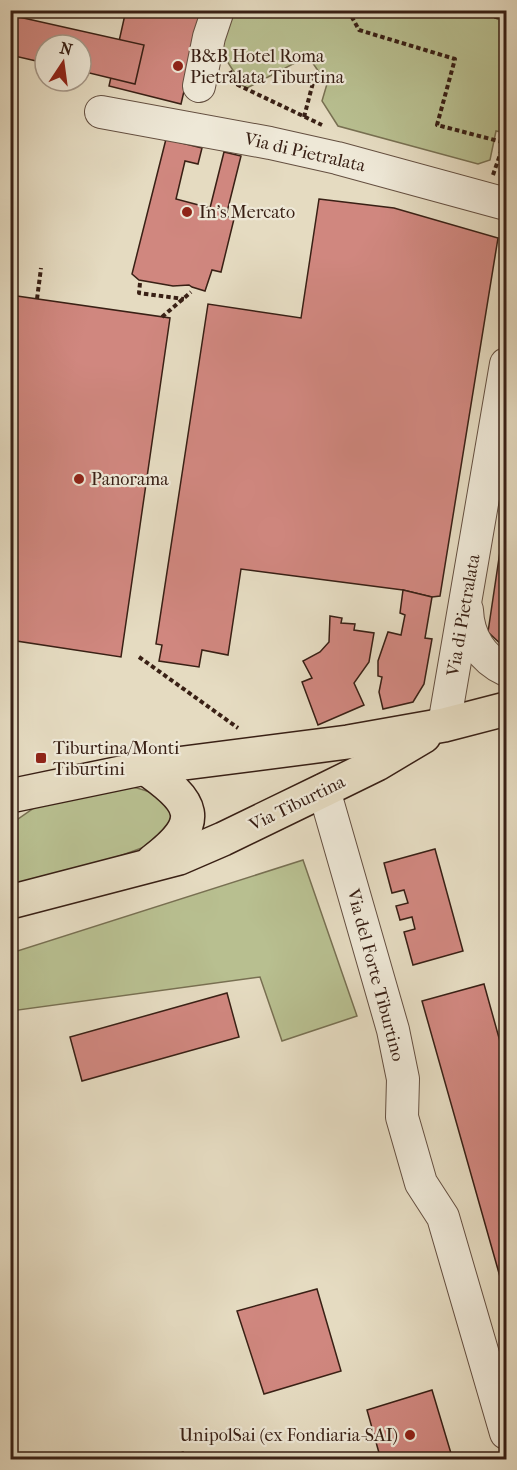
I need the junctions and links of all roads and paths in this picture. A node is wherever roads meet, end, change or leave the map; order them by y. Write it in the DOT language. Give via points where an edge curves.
graph roads {
  1 [pos="218,10"];
  2 [pos="348,10"];
  3 [pos="473,10"];
  4 [pos="507,20"];
  5 [pos="315,75"];
  6 [pos="238,85"];
  7 [pos="199,86"];
  8 [pos="101,112"];
  9 [pos="304,117"];
  10 [pos="324,141"];
  11 [pos="505,143"];
  12 [pos="493,176"];
  13 [pos="507,204"];
  14 [pos="41,268"];
  15 [pos="140,283"];
  16 [pos="192,298"];
  17 [pos="37,299"];
  18 [pos="184,299"];
  19 [pos="162,317"];
  20 [pos="507,364"];
  21 [pos="467,598"];
  22 [pos="140,657"];
  23 [pos="507,670"];
  24 [pos="507,710"];
  25 [pos="232,724"];
  26 [pos="444,725"];
  27 [pos="145,768"];
  28 [pos="50,786"];
  29 [pos="324,790"];
  30 [pos="10,796"];
  31 [pos="10,811"];
  32 [pos="144,868"];
  33 [pos="10,902"];
  34 [pos="507,1433"];
  1 -- 7 [label="street"];
  2 -- 11 [label="path" via="359,30 455,59 437,125"];
  3 -- 4 [label="path"];
  5 -- 9 [label="path"];
  6 -- 9 [label="path"];
  8 -- 10 [label="street, Via di Pietralata" via="270,143"];
  9 -- 10 [label="path"];
  9 -- 10 [label="path"];
  10 -- 13 [label="street, Via di Pietralata"];
  11 -- 12 [label="path"];
  14 -- 17 [label="path"];
  15 -- 18 [label="path" via="139,294"];
  16 -- 18 [label="path" via="191,292"];
  18 -- 19 [label="path"];
  20 -- 21 [label="street, Via di Pietralata"];
  21 -- 23 [label="street" via="474,640 484,655"];
  21 -- 26 [label="street, Via di Pietralata"];
  22 -- 25 [label="path"];
  24 -- 26 [label="main road, Via Tiburtina"];
  26 -- 27 [label="main road, Via Tiburtina" via="348,742"];
  26 -- 29 [label="main road, Via Tiburtina"];
  27 -- 28 [label="main road, Via Tiburtina"];
  27 -- 32 [label="main road, Via Tiburtina" via="182,798 187,822 172,848"];
  28 -- 30 [label="main road, Via Tiburtina"];
  28 -- 31 [label="main road, Via Tiburtina"];
  29 -- 32 [label="main road, Via Tiburtina" via="223,840"];
  29 -- 34 [label="street, Via del Forte Tiburtino" via="393,1030 403,1078 402,1118 421,1183 443,1217"];
  32 -- 33 [label="main road, Via Tiburtina"];
}
